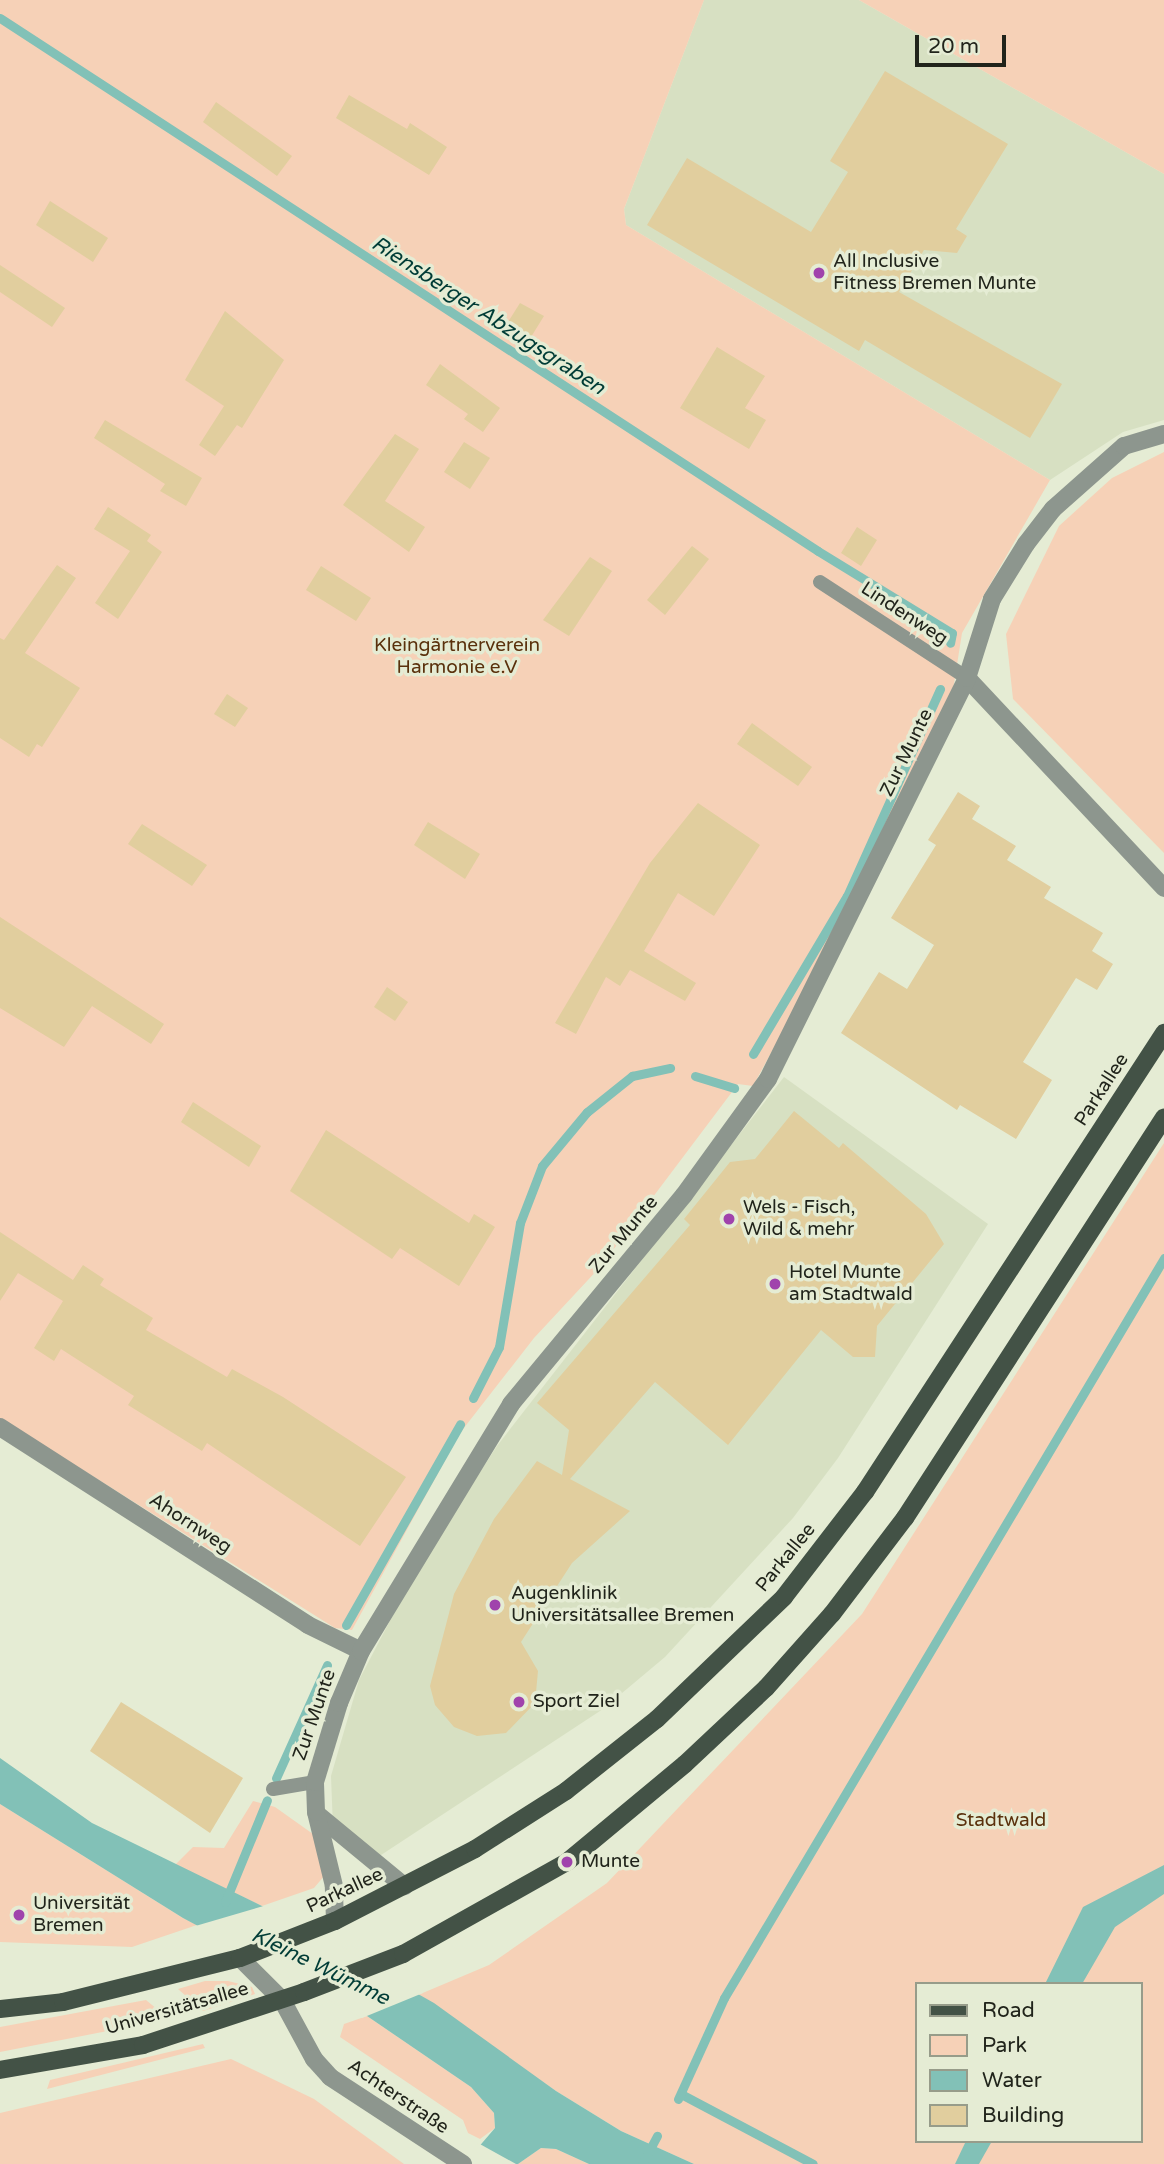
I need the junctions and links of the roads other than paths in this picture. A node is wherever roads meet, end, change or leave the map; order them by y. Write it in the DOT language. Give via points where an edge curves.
graph roads {
  1 [pos="1164,434"];
  2 [pos="820,582"];
  3 [pos="967,678"];
  4 [pos="1164,888"];
  5 [pos="1164,1033"];
  6 [pos="1164,1118"];
  7 [pos="0,1427"];
  8 [pos="361,1651"];
  9 [pos="315,1782"];
  10 [pos="273,1789"];
  11 [pos="316,1812"];
  12 [pos="404,1886"];
  13 [pos="335,1921"];
  14 [pos="240,1958"];
  15 [pos="282,2000"];
  16 [pos="0,2009"];
  17 [pos="0,2070"];
  18 [pos="456,2160"];
  1 -- 3 [label="street, Zur Munte" via="1124,446 1053,509 992,599"];
  2 -- 3 [label="lane, Lindenweg"];
  3 -- 4 [label="street"];
  3 -- 8 [label="street, Zur Munte" via="768,1079 684,1195 511,1404"];
  5 -- 12 [label="main road, Parkallee" via="872,1482 784,1597 657,1718 566,1790"];
  6 -- 15 [label="main road" via="905,1518 832,1614 766,1688 568,1862 403,1954"];
  7 -- 8 [label="street, Ahornweg" via="308,1625"];
  8 -- 9 [label="street, Zur Munte" via="338,1703"];
  9 -- 10 [label="lane"];
  9 -- 11 [label="street, Zur Munte"];
  11 -- 12 [label="street"];
  11 -- 13 [label="street, Zur Munte" via="334,1886"];
  12 -- 13 [label="main road, Parkallee"];
  13 -- 14 [label="main road, Parkallee"];
  14 -- 15 [label="street, Achterstraße"];
  14 -- 16 [label="main road, Universitätsallee" via="63,2002"];
  15 -- 17 [label="main road, Universitätsallee" via="143,2045"];
  15 -- 18 [label="street, Achterstraße" via="314,2059 330,2077"];
}
